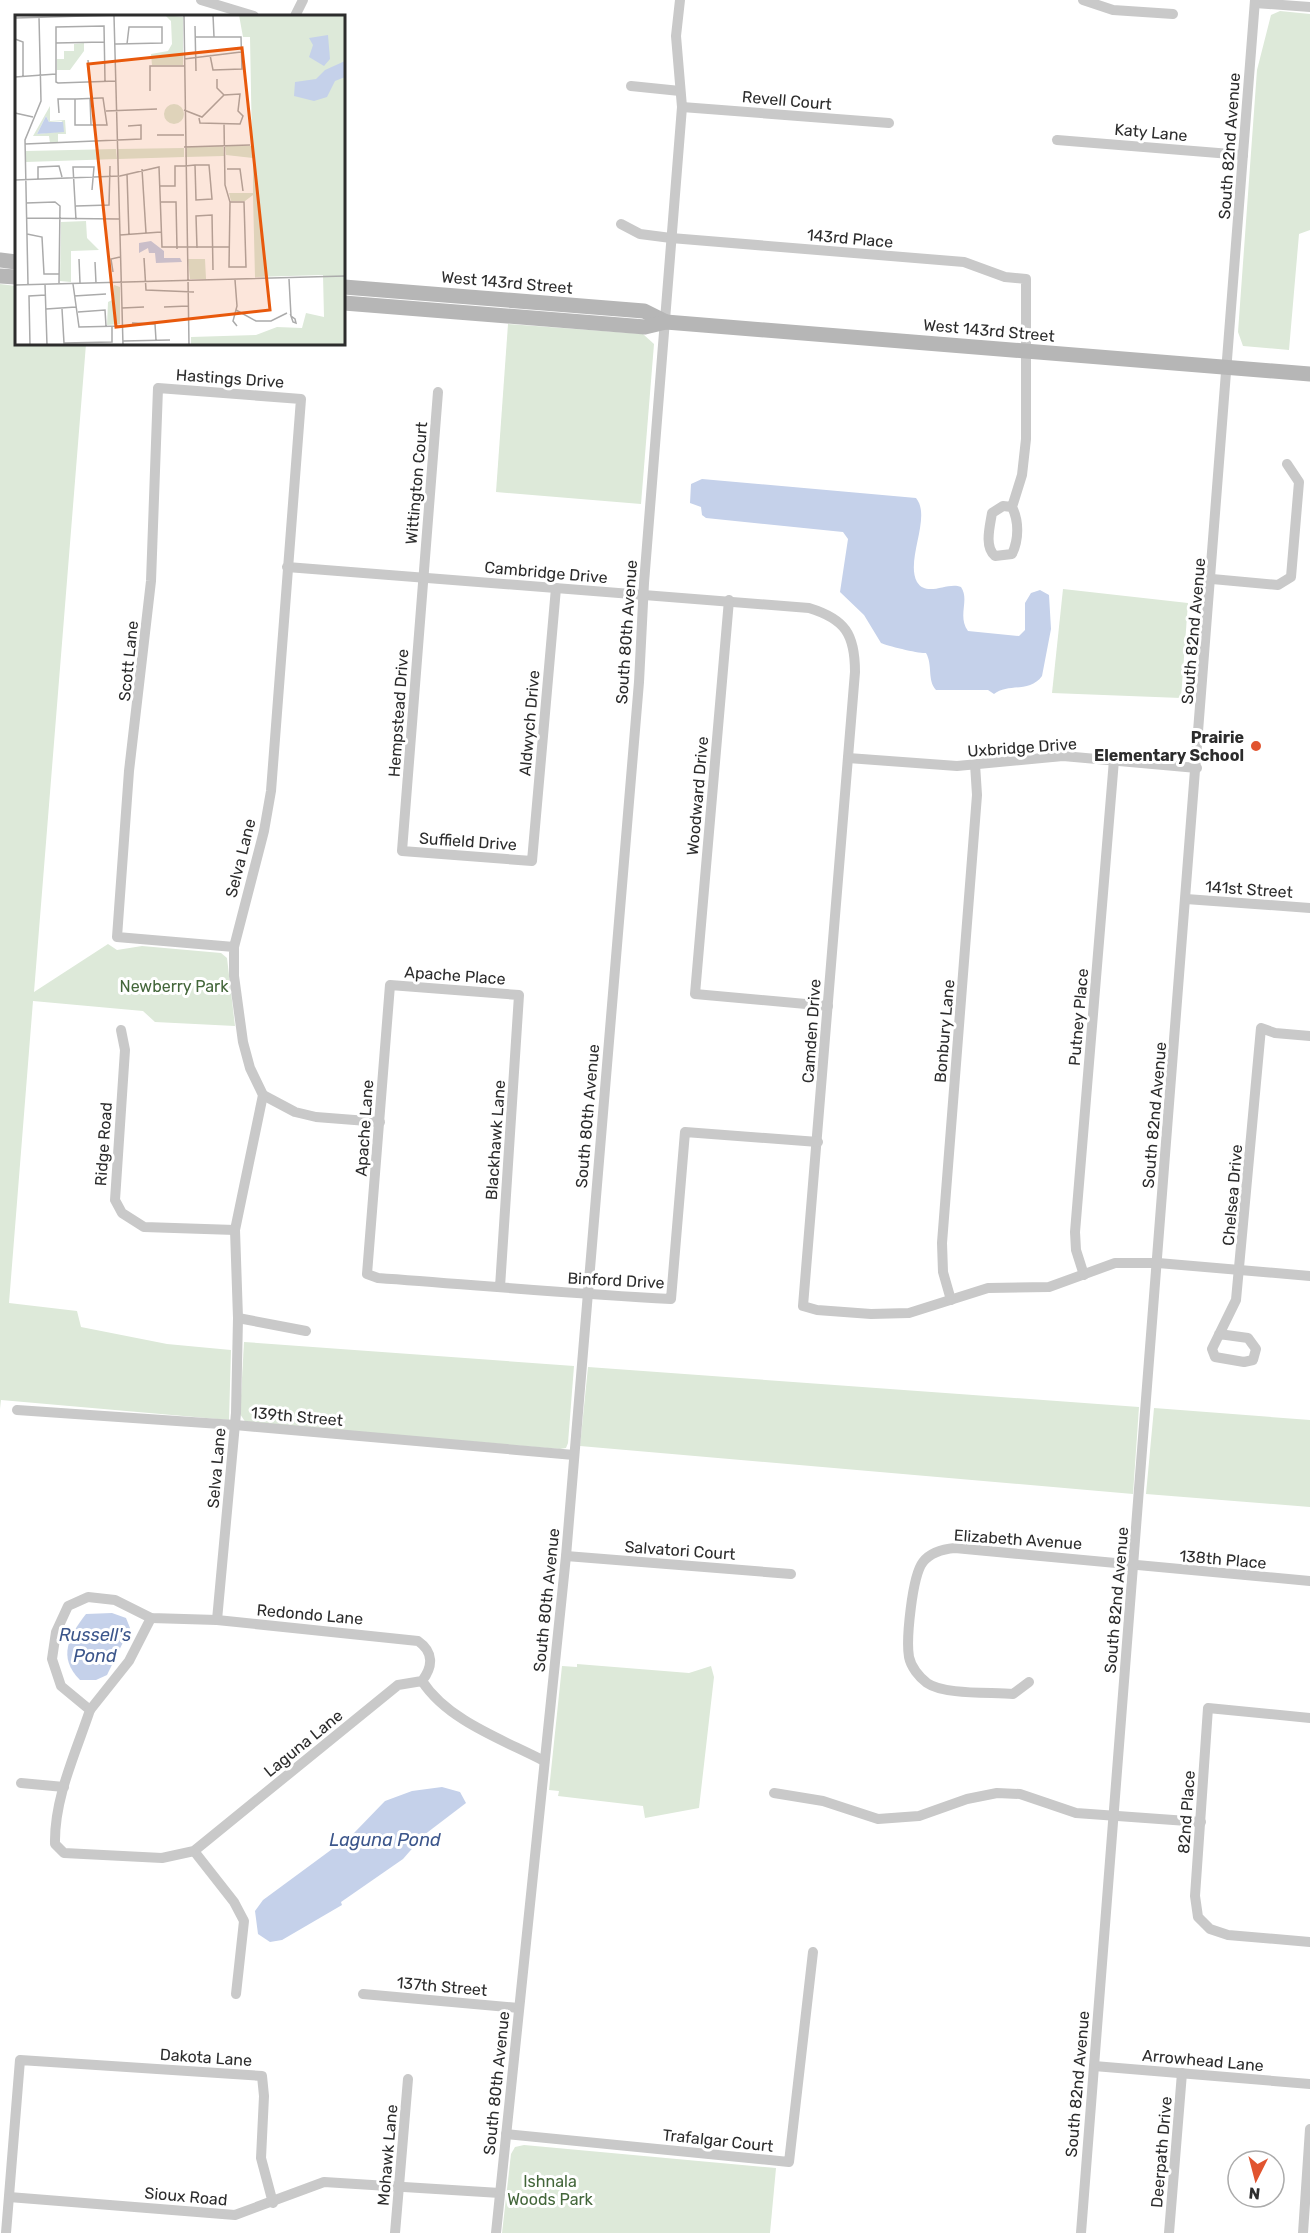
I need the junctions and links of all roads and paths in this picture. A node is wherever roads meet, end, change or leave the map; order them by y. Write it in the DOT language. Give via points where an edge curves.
graph roads {
  1 [pos="201,0"];
  2 [pos="303,0"];
  3 [pos="680,0"];
  4 [pos="1083,0"];
  5 [pos="1255,2"];
  6 [pos="1310,7"];
  7 [pos="1173,14"];
  8 [pos="251,15"];
  9 [pos="296,15"];
  10 [pos="631,86"];
  11 [pos="680,92"];
  12 [pos="682,106"];
  13 [pos="889,123"];
  14 [pos="1057,140"];
  15 [pos="1243,155"];
  16 [pos="621,224"];
  17 [pos="670,238"];
  18 [pos="0,260"];
  19 [pos="15,262"];
  20 [pos="0,276"];
  21 [pos="15,277"];
  22 [pos="345,287"];
  23 [pos="345,303"];
  24 [pos="666,322"];
  25 [pos="1025,351"];
  26 [pos="1228,367"];
  27 [pos="1310,374"];
  28 [pos="158,388"];
  29 [pos="438,392"];
  30 [pos="301,399"];
  31 [pos="1287,464"];
  32 [pos="1012,507"];
  33 [pos="287,567"];
  34 [pos="423,578"];
  35 [pos="1212,579"];
  36 [pos="556,588"];
  37 [pos="643,595"];
  38 [pos="729,600"];
  39 [pos="848,758"];
  40 [pos="1114,760"];
  41 [pos="975,764"];
  42 [pos="1197,768"];
  43 [pos="402,851"];
  44 [pos="532,861"];
  45 [pos="1186,899"];
  46 [pos="1310,908"];
  47 [pos="234,947"];
  48 [pos="390,985"];
  49 [pos="519,995"];
  50 [pos="828,1006"];
  51 [pos="121,1030"];
  52 [pos="1310,1035"];
  53 [pos="263,1095"];
  54 [pos="380,1122"];
  55 [pos="818,1142"];
  56 [pos="235,1230"];
  57 [pos="1158,1263"];
  58 [pos="1240,1270"];
  59 [pos="367,1274"];
  60 [pos="1084,1275"];
  61 [pos="1310,1276"];
  62 [pos="500,1287"];
  63 [pos="588,1294"];
  64 [pos="951,1300"];
  65 [pos="238,1318"];
  66 [pos="306,1331"];
  67 [pos="1219,1334"];
  68 [pos="17,1410"];
  69 [pos="235,1425"];
  70 [pos="574,1455"];
  71 [pos="566,1556"];
  72 [pos="1134,1565"];
  73 [pos="791,1574"];
  74 [pos="1310,1581"];
  75 [pos="151,1618"];
  76 [pos="217,1620"];
  77 [pos="422,1681"];
  78 [pos="1029,1682"];
  79 [pos="90,1710"];
  80 [pos="1310,1718"];
  81 [pos="544,1761"];
  82 [pos="21,1783"];
  83 [pos="64,1787"];
  84 [pos="774,1793"];
  85 [pos="1114,1815"];
  86 [pos="1201,1822"];
  87 [pos="195,1851"];
  88 [pos="1310,1942"];
  89 [pos="813,1952"];
  90 [pos="236,1994"];
  91 [pos="363,1994"];
  92 [pos="519,2008"];
  93 [pos="1094,2066"];
  94 [pos="1182,2073"];
  95 [pos="408,2079"];
  96 [pos="1310,2084"];
  97 [pos="1310,2129"];
  98 [pos="506,2134"];
  99 [pos="399,2186"];
  100 [pos="500,2193"];
  101 [pos="9,2197"];
  102 [pos="273,2203"];
  103 [pos="6,2233"];
  104 [pos="395,2233"];
  105 [pos="496,2233"];
  106 [pos="1081,2233"];
  107 [pos="1169,2233"];
  108 [pos="1303,2233"];
  1 -- 8 [label="street"];
  2 -- 9 [label="street"];
  3 -- 11 [label="street, South 80th Avenue" via="676,36"];
  4 -- 7 [label="street" via="1113,10"];
  5 -- 6 [label="street"];
  5 -- 15 [label="street, South 82nd Avenue"];
  10 -- 11 [label="street"];
  11 -- 12 [label="street, South 80th Avenue"];
  12 -- 13 [label="street, Revell Court"];
  12 -- 17 [label="street, South 80th Avenue"];
  14 -- 15 [label="street, Katy Lane"];
  15 -- 26 [label="street, South 82nd Avenue"];
  16 -- 17 [label="street, 143rd Place" via="640,234"];
  17 -- 24 [label="street, South 80th Avenue"];
  17 -- 25 [label="street, 143rd Place" via="963,262 1005,277 1026,279"];
  18 -- 19 [label="main road"];
  20 -- 21 [label="main road"];
  22 -- 24 [label="main road, West 143rd Street" via="644,311"];
  23 -- 24 [label="main road, West 143rd Street" via="645,327"];
  24 -- 25 [label="main road, West 143rd Street"];
  24 -- 37 [label="street, South 80th Avenue"];
  25 -- 26 [label="main road, West 143rd Street"];
  25 -- 32 [label="street" via="1026,439 1022,475"];
  26 -- 27 [label="main road, West 143rd Street"];
  26 -- 35 [label="street, South 82nd Avenue"];
  28 -- 30 [label="street, Hastings Drive"];
  28 -- 47 [label="street, Scott Lane" via="151,581 129,771 117,937"];
  29 -- 34 [label="street, Wittington Court"];
  30 -- 33 [label="street, Selva Lane"];
  31 -- 35 [label="street" via="1299,482 1291,577 1278,585"];
  32 -- 32 [label="street" via="1017,517 1016,545 1012,554 995,556 988,544 992,513 1004,506"];
  33 -- 34 [label="street, Cambridge Drive"];
  33 -- 47 [label="street, Selva Lane" via="271,791"];
  34 -- 36 [label="street, Cambridge Drive"];
  34 -- 43 [label="street, Hempstead Drive"];
  35 -- 42 [label="street, South 82nd Avenue"];
  36 -- 37 [label="street, Cambridge Drive"];
  36 -- 44 [label="street, Aldwych Drive"];
  37 -- 38 [label="street, Cambridge Drive"];
  37 -- 63 [label="street, South 80th Avenue"];
  38 -- 39 [label="street, Cambridge Drive" via="809,608 828,614 847,631 855,659"];
  38 -- 50 [label="street, Woodward Drive" via="695,994"];
  39 -- 41 [label="street, Uxbridge Drive" via="933,766"];
  39 -- 50 [label="street, Camden Drive"];
  40 -- 41 [label="street, Uxbridge Drive" via="1064,756"];
  40 -- 42 [label="street, Uxbridge Drive"];
  40 -- 60 [label="street, Putney Place" via="1075,1232"];
  41 -- 64 [label="street, Bonbury Lane" via="977,795 942,1243 943,1272"];
  42 -- 45 [label="street, South 82nd Avenue"];
  43 -- 44 [label="street, Suffield Drive"];
  45 -- 46 [label="street, 141st Street"];
  45 -- 57 [label="street, South 82nd Avenue"];
  47 -- 53 [label="street, Selva Lane" via="243,1042"];
  48 -- 49 [label="street, Apache Place"];
  48 -- 54 [label="street, Apache Lane"];
  49 -- 62 [label="street, Blackhawk Lane"];
  50 -- 55 [label="street, Camden Drive"];
  51 -- 56 [label="street, Ridge Road" via="125,1050 115,1200 122,1214 144,1227"];
  52 -- 58 [label="street, Chelsea Drive" via="1261,1028"];
  53 -- 54 [label="street" via="305,1114"];
  53 -- 56 [label="street, Selva Lane"];
  54 -- 59 [label="street, Apache Lane"];
  55 -- 63 [label="street, Binford Drive" via="685,1132 671,1299"];
  55 -- 64 [label="street, Camden Drive" via="803,1306 883,1315 925,1309"];
  56 -- 65 [label="street, Selva Lane"];
  57 -- 58 [label="street"];
  57 -- 60 [label="street" via="1115,1263"];
  57 -- 72 [label="street, South 82nd Avenue"];
  58 -- 61 [label="street"];
  58 -- 67 [label="street, Chelsea Drive" via="1236,1300"];
  59 -- 62 [label="street, Binford Drive"];
  60 -- 64 [label="street" via="1049,1287 988,1288"];
  62 -- 63 [label="street, Binford Drive"];
  63 -- 70 [label="street, South 80th Avenue"];
  65 -- 66 [label="street"];
  65 -- 69 [label="street, Selva Lane"];
  67 -- 67 [label="street, Chelsea Drive" via="1248,1338 1256,1349 1253,1359 1244,1362 1215,1358 1212,1349"];
  68 -- 69 [label="street, 139th Street"];
  69 -- 70 [label="street, 139th Street"];
  69 -- 76 [label="street, Selva Lane"];
  70 -- 71 [label="street, South 80th Avenue"];
  71 -- 73 [label="street, Salvatori Court"];
  71 -- 81 [label="street, South 80th Avenue"];
  72 -- 74 [label="street, 138th Place"];
  72 -- 78 [label="street, Elizabeth Avenue" via="955,1548 940,1550 922,1563 914,1585 909,1650 916,1672 927,1683 948,1689 1013,1694"];
  72 -- 85 [label="street, South 82nd Avenue"];
  75 -- 76 [label="street, Redondo Lane"];
  75 -- 79 [label="street" via="129,1661"];
  75 -- 79 [label="street, Redondo Lane" via="115,1600 88,1597 68,1606 56,1632 52,1659 61,1686"];
  76 -- 77 [label="street, Redondo Lane" via="418,1641 430,1657 431,1670"];
  77 -- 81 [label="street" via="432,1696 455,1714"];
  77 -- 87 [label="street, Laguna Lane" via="398,1685"];
  79 -- 83 [label="street"];
  80 -- 86 [label="street, 82nd Place" via="1208,1708"];
  81 -- 92 [label="street, South 80th Avenue"];
  82 -- 83 [label="street"];
  83 -- 87 [label="street, Laguna Lane" via="54,1827 55,1844 64,1853 162,1858"];
  84 -- 85 [label="street" via="823,1801 878,1819 919,1816 997,1793 1020,1794 1076,1814"];
  85 -- 86 [label="street"];
  85 -- 93 [label="street, South 82nd Avenue"];
  86 -- 88 [label="street, 82nd Place" via="1195,1896 1198,1917 1210,1929 1228,1935"];
  87 -- 90 [label="street" via="244,1921"];
  89 -- 98 [label="street, Trafalgar Court" via="789,2162"];
  91 -- 92 [label="street, 137th Street"];
  92 -- 98 [label="street, South 80th Avenue"];
  93 -- 94 [label="street, Arrowhead Lane"];
  93 -- 106 [label="street, South 82nd Avenue"];
  94 -- 96 [label="street, Arrowhead Lane"];
  94 -- 107 [label="street, Deerpath Drive"];
  95 -- 99 [label="street, Mohawk Lane"];
  97 -- 108 [label="street"];
  98 -- 100 [label="street, South 80th Avenue"];
  99 -- 100 [label="street, Sioux Road"];
  99 -- 102 [label="street, Sioux Road" via="324,2182"];
  99 -- 104 [label="street, Mohawk Lane"];
  100 -- 105 [label="street, South 80th Avenue"];
  101 -- 102 [label="street, Sioux Road" via="235,2215"];
  101 -- 102 [label="street, Dakota Lane" via="20,2060 262,2076 261,2158"];
  101 -- 103 [label="street"];
}
